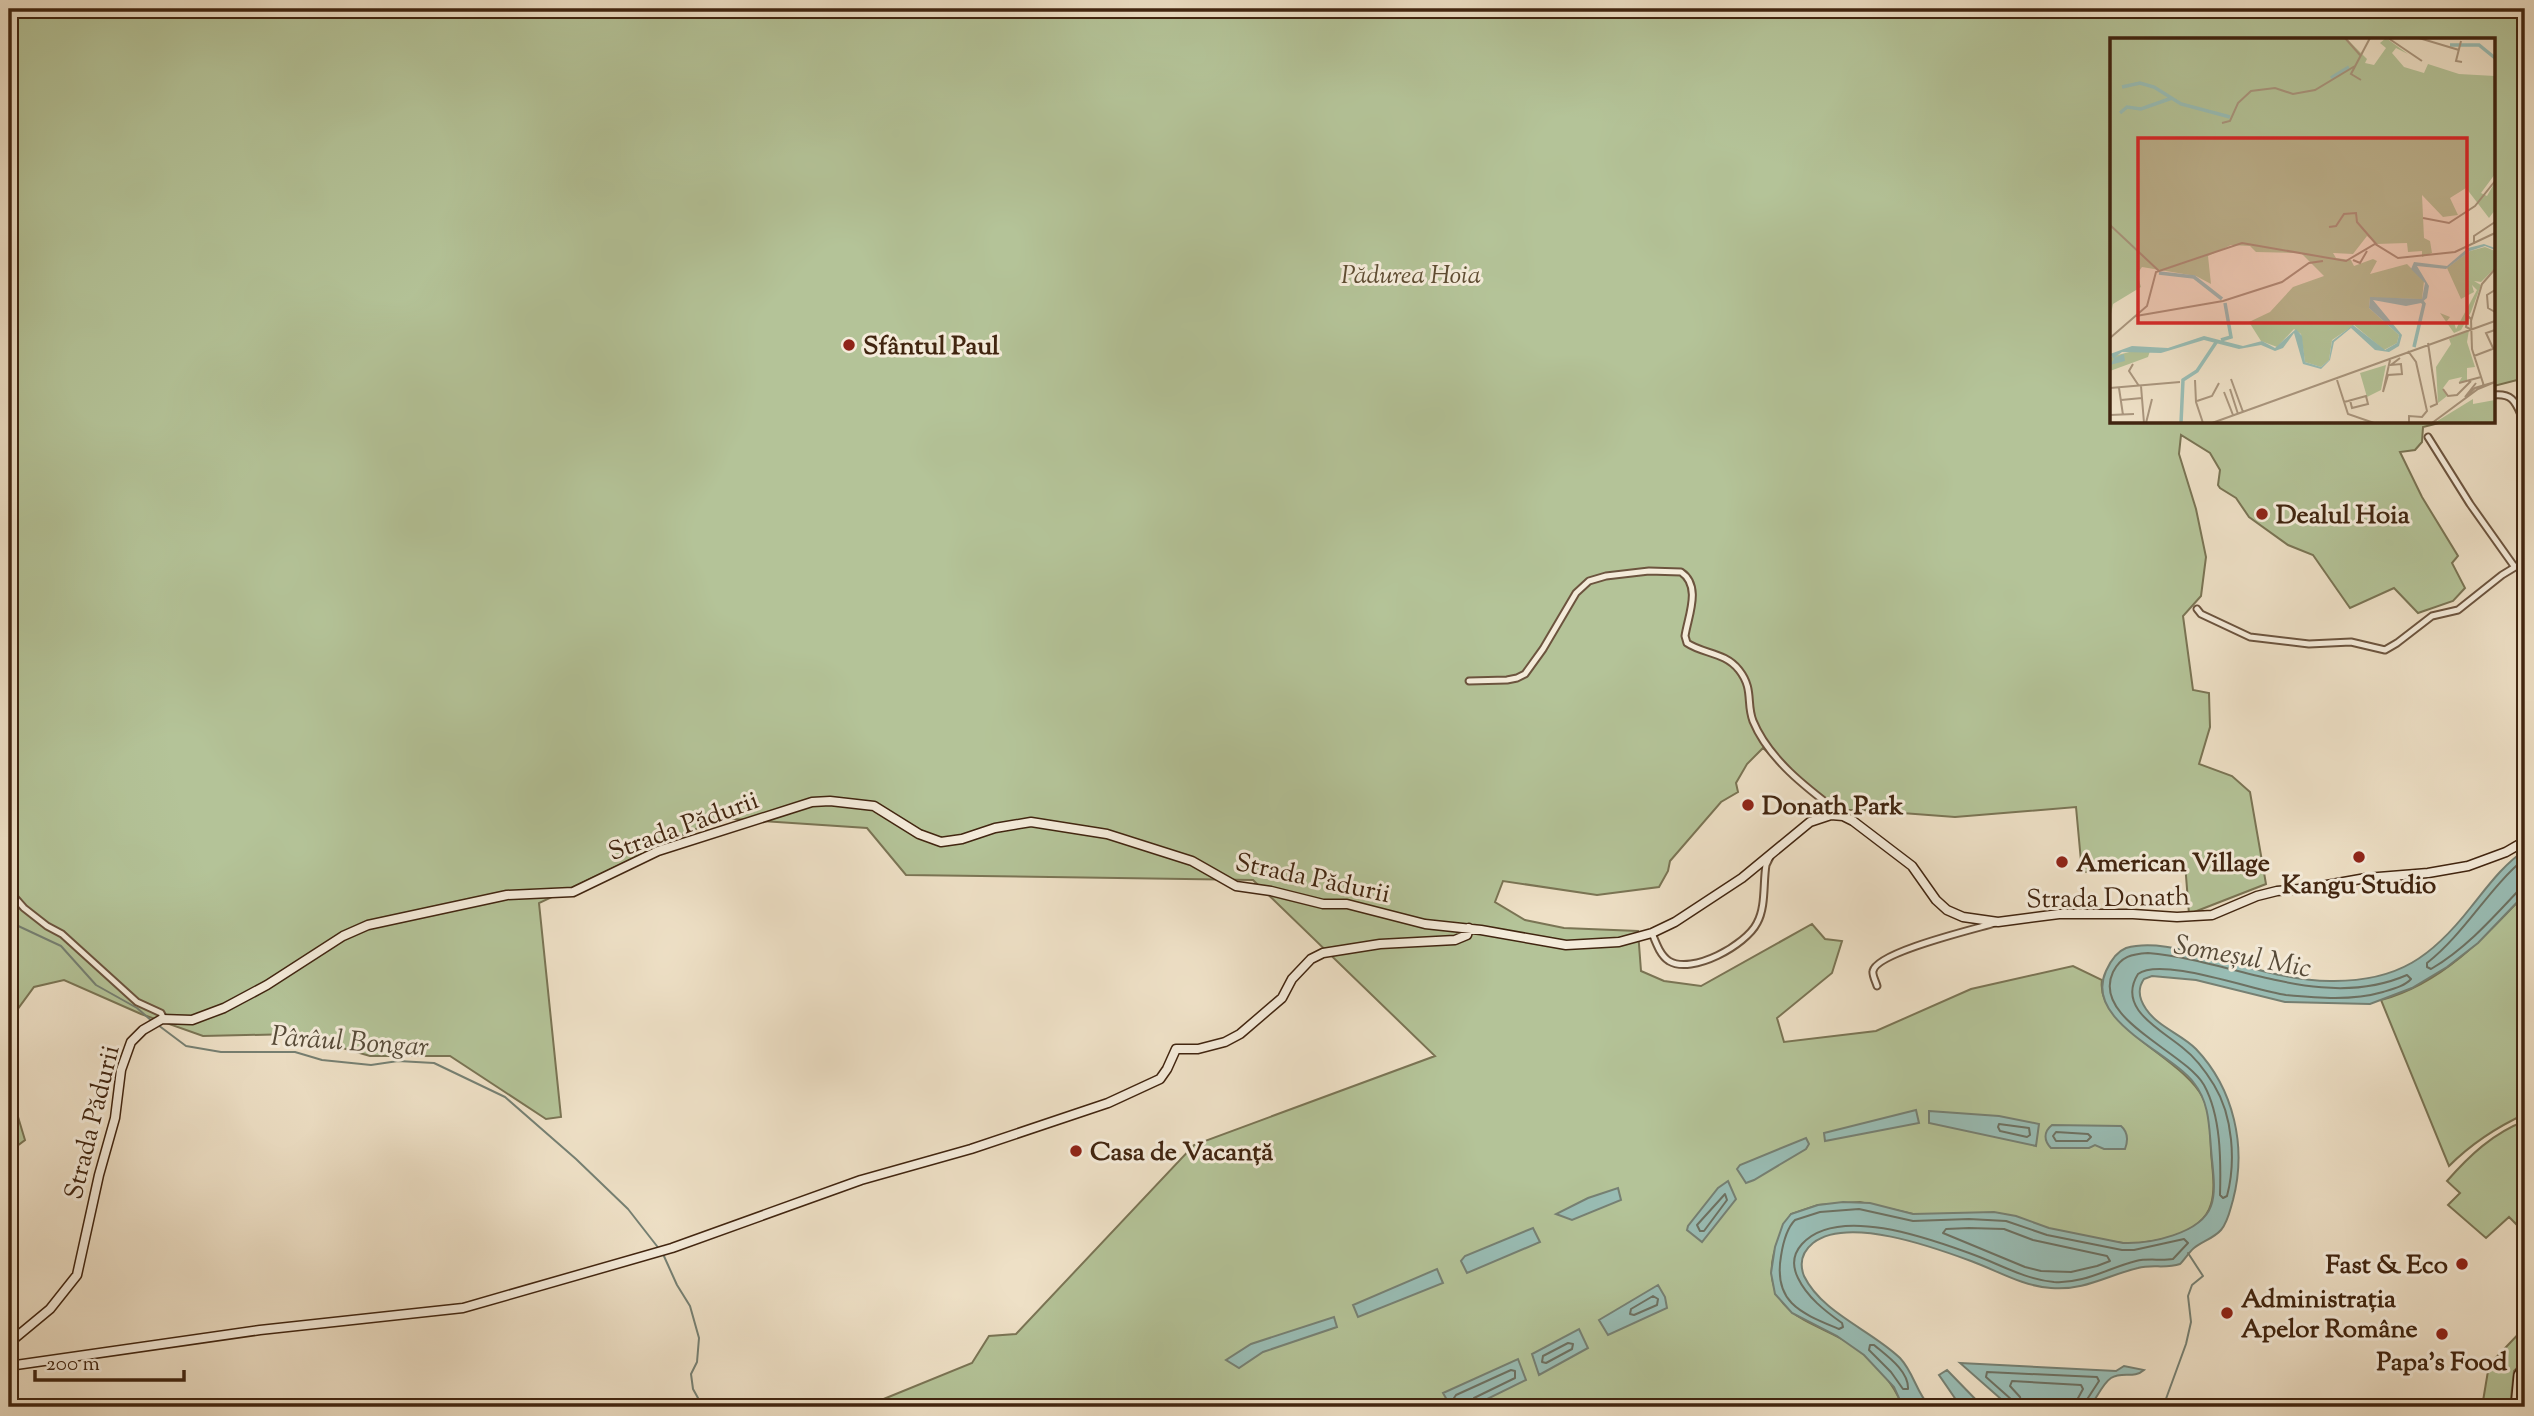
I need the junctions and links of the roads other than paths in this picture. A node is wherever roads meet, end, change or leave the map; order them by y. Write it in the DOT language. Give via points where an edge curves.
graph roads {
  1 [pos="2496,396"];
  2 [pos="2525,423"];
  3 [pos="2428,437"];
  4 [pos="2525,561"];
  5 [pos="2514,566"];
  6 [pos="2197,609"];
  7 [pos="1469,681"];
  8 [pos="1843,816"];
  9 [pos="2525,841"];
  10 [pos="1770,856"];
  11 [pos="9,891"];
  12 [pos="1998,922"];
  13 [pos="1469,928"];
  14 [pos="1652,933"];
  15 [pos="1877,986"];
  16 [pos="161,1020"];
  17 [pos="9,1343"];
  18 [pos="2525,1365"];
  19 [pos="9,1366"];
  20 [pos="2525,1384"];
  21 [pos="2516,1407"];
  22 [pos="2523,1407"];
  1 -- 2 [label="street" via="2512,398"];
  3 -- 5 [label="street"];
  4 -- 5 [label="street"];
  5 -- 6 [label="street" via="2458,610 2432,615 2385,650 2351,642 2309,644 2250,637"];
  7 -- 8 [label="street" via="1507,680 1525,674 1576,593 1589,581 1649,571 1681,572 1692,591 1687,643 1737,667 1765,744"];
  8 -- 10 [label="street, Strada Pădurii" via="1828,815 1810,822"];
  8 -- 12 [label="street, Strada Donath" via="1912,866 1947,910"];
  9 -- 12 [label="street, Strada Donath" via="2469,866 2277,891 2212,915 2059,914"];
  10 -- 14 [label="street, Strada Pădurii" via="1697,908"];
  10 -- 14 [label="street" via="1759,922 1730,948 1706,961 1683,965 1669,961"];
  11 -- 16 [label="street" via="137,1002 161,1013"];
  12 -- 15 [label="street" via="1892,954 1873,969"];
  13 -- 14 [label="street, Strada Pădurii" via="1566,945 1619,942"];
  13 -- 16 [label="street, Strada Pădurii" via="1425,924 1351,905 1322,904 1236,886 1192,861 1107,834 1031,822 941,842 874,806 819,801 668,848 573,892 517,894 368,925 224,1008 192,1020"];
  13 -- 19 [label="street, Strada Pădurii" via="1467,935 1455,940 1323,953 1311,959 1291,980 1282,998 1240,1034 1198,1049 1174,1050 1164,1075 1156,1082 1108,1103 861,1181 672,1248 463,1308 260,1330"];
  16 -- 17 [label="street, Strada Pădurii" via="134,1038 123,1062 115,1118 77,1275 50,1309"];
  18 -- 21 [label="main road" via="2519,1375"];
  20 -- 22 [label="main road"];
}
